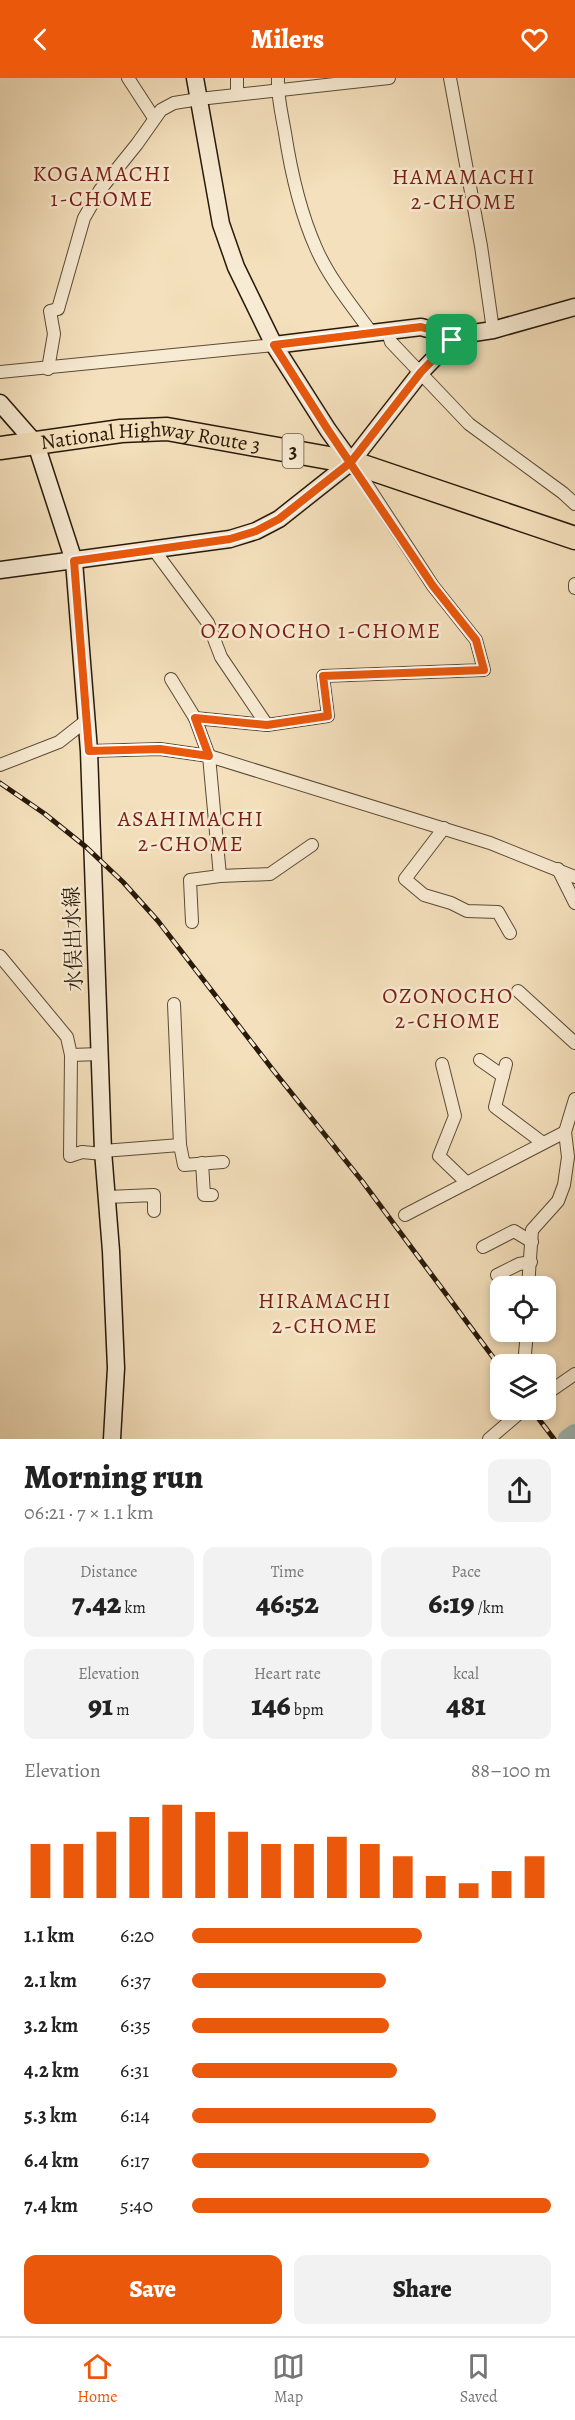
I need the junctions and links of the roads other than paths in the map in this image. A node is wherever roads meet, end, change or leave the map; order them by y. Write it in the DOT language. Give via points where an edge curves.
graph roads {
  1 [pos="128,78"];
  2 [pos="195,78"];
  3 [pos="237,78"];
  4 [pos="389,78"];
  5 [pos="450,78"];
  6 [pos="277,83"];
  7 [pos="237,94"];
  8 [pos="199,99"];
  9 [pos="154,118"];
  10 [pos="575,307"];
  11 [pos="493,330"];
  12 [pos="379,331"];
  13 [pos="452,340"];
  14 [pos="274,345"];
  15 [pos="48,369"];
  16 [pos="0,372"];
  17 [pos="421,372"];
  18 [pos="0,403"];
  19 [pos="36,444"];
  20 [pos="0,448"];
  21 [pos="351,462"];
  22 [pos="575,504"];
  23 [pos="575,538"];
  24 [pos="154,550"];
  25 [pos="74,561"];
  26 [pos="0,570"];
  27 [pos="171,679"];
  28 [pos="195,718"];
  29 [pos="87,720"];
  30 [pos="267,725"];
  31 [pos="89,751"];
  32 [pos="209,756"];
  33 [pos="0,765"];
  34 [pos="444,828"];
  35 [pos="312,845"];
  36 [pos="558,869"];
  37 [pos="220,876"];
  38 [pos="575,877"];
  39 [pos="575,903"];
  40 [pos="192,922"];
  41 [pos="510,933"];
  42 [pos="0,956"];
  43 [pos="518,991"];
  44 [pos="174,1004"];
  45 [pos="575,1043"];
  46 [pos="99,1053"];
  47 [pos="71,1055"];
  48 [pos="480,1060"];
  49 [pos="442,1064"];
  50 [pos="575,1099"];
  51 [pos="565,1132"];
  52 [pos="543,1143"];
  53 [pos="180,1145"];
  54 [pos="103,1152"];
  55 [pos="223,1162"];
  56 [pos="202,1163"];
  57 [pos="467,1183"];
  58 [pos="204,1195"];
  59 [pos="107,1197"];
  60 [pos="154,1211"];
  61 [pos="405,1215"];
  62 [pos="532,1242"];
  63 [pos="483,1247"];
  64 [pos="531,1262"];
  65 [pos="497,1275"];
  66 [pos="529,1276"];
  67 [pos="575,1374"];
  68 [pos="556,1387"];
  69 [pos="512,1420"];
  70 [pos="112,1439"];
  71 [pos="489,1439"];
  1 -- 9 [label="street"];
  2 -- 8 [label="street"];
  3 -- 7 [label="street"];
  4 -- 6 [label="street"];
  5 -- 11 [label="street"];
  6 -- 7 [label="street"];
  6 -- 12 [label="street" via="301,210 316,250 346,298"];
  7 -- 8 [label="street"];
  8 -- 9 [label="street" via="174,103"];
  8 -- 14 [label="street" via="221,224 236,267"];
  9 -- 15 [label="street" via="84,218 58,309 50,311 54,334"];
  10 -- 11 [label="street"];
  11 -- 13 [label="street"];
  12 -- 13 [label="street" via="421,327"];
  12 -- 14 [label="street"];
  12 -- 17 [label="street"];
  13 -- 17 [label="street"];
  14 -- 15 [label="street"];
  14 -- 21 [label="street"];
  15 -- 16 [label="street"];
  17 -- 21 [label="street"];
  17 -- 22 [label="street" via="469,424"];
  18 -- 19 [label="street"];
  19 -- 20 [label="highway, National Highway Route 3 / 3"];
  19 -- 21 [label="highway, National Highway Route 3 / 3" via="121,431 167,429"];
  19 -- 25 [label="street, 水俣出水線"];
  21 -- 23 [label="highway, National Highway Route 3 / 3"];
  21 -- 24 [label="street" via="286,513 256,531 230,539"];
  21 -- 30 [label="street" via="433,586 476,640 484,670 323,676 328,716"];
  24 -- 25 [label="street"];
  24 -- 30 [label="street" via="208,623 221,657"];
  25 -- 26 [label="street"];
  25 -- 29 [label="street, 水俣出水線"];
  27 -- 28 [label="street"];
  28 -- 30 [label="street"];
  28 -- 32 [label="street"];
  29 -- 31 [label="street, 水俣出水線"];
  29 -- 33 [label="street" via="60,742"];
  31 -- 32 [label="street" via="160,749"];
  31 -- 46 [label="street, 水俣出水線"];
  32 -- 34 [label="street"];
  32 -- 37 [label="street"];
  34 -- 36 [label="street"];
  34 -- 41 [label="street" via="405,879 424,895 467,911 498,912"];
  35 -- 37 [label="street" via="270,874"];
  36 -- 38 [label="street"];
  36 -- 39 [label="street"];
  37 -- 40 [label="street" via="190,880"];
  42 -- 47 [label="street" via="67,1037"];
  43 -- 45 [label="street"];
  44 -- 53 [label="street"];
  46 -- 47 [label="street"];
  46 -- 54 [label="street, 水俣出水線"];
  47 -- 54 [label="street" via="70,1156"];
  48 -- 52 [label="street" via="504,1070 495,1107"];
  49 -- 57 [label="street" via="455,1116 439,1156"];
  50 -- 51 [label="street"];
  51 -- 52 [label="street"];
  51 -- 62 [label="street" via="568,1157 564,1185 558,1202 532,1230"];
  52 -- 57 [label="street"];
  53 -- 54 [label="street"];
  53 -- 56 [label="street" via="184,1165"];
  54 -- 59 [label="street, 水俣出水線"];
  55 -- 56 [label="street"];
  56 -- 58 [label="street"];
  57 -- 61 [label="street"];
  59 -- 60 [label="street" via="154,1195"];
  59 -- 70 [label="street, 水俣出水線" via="116,1368"];
  62 -- 63 [label="street" via="514,1231"];
  62 -- 64 [label="street"];
  64 -- 65 [label="street"];
  64 -- 66 [label="street"];
  67 -- 68 [label="street"];
  69 -- 71 [label="street"];
}
